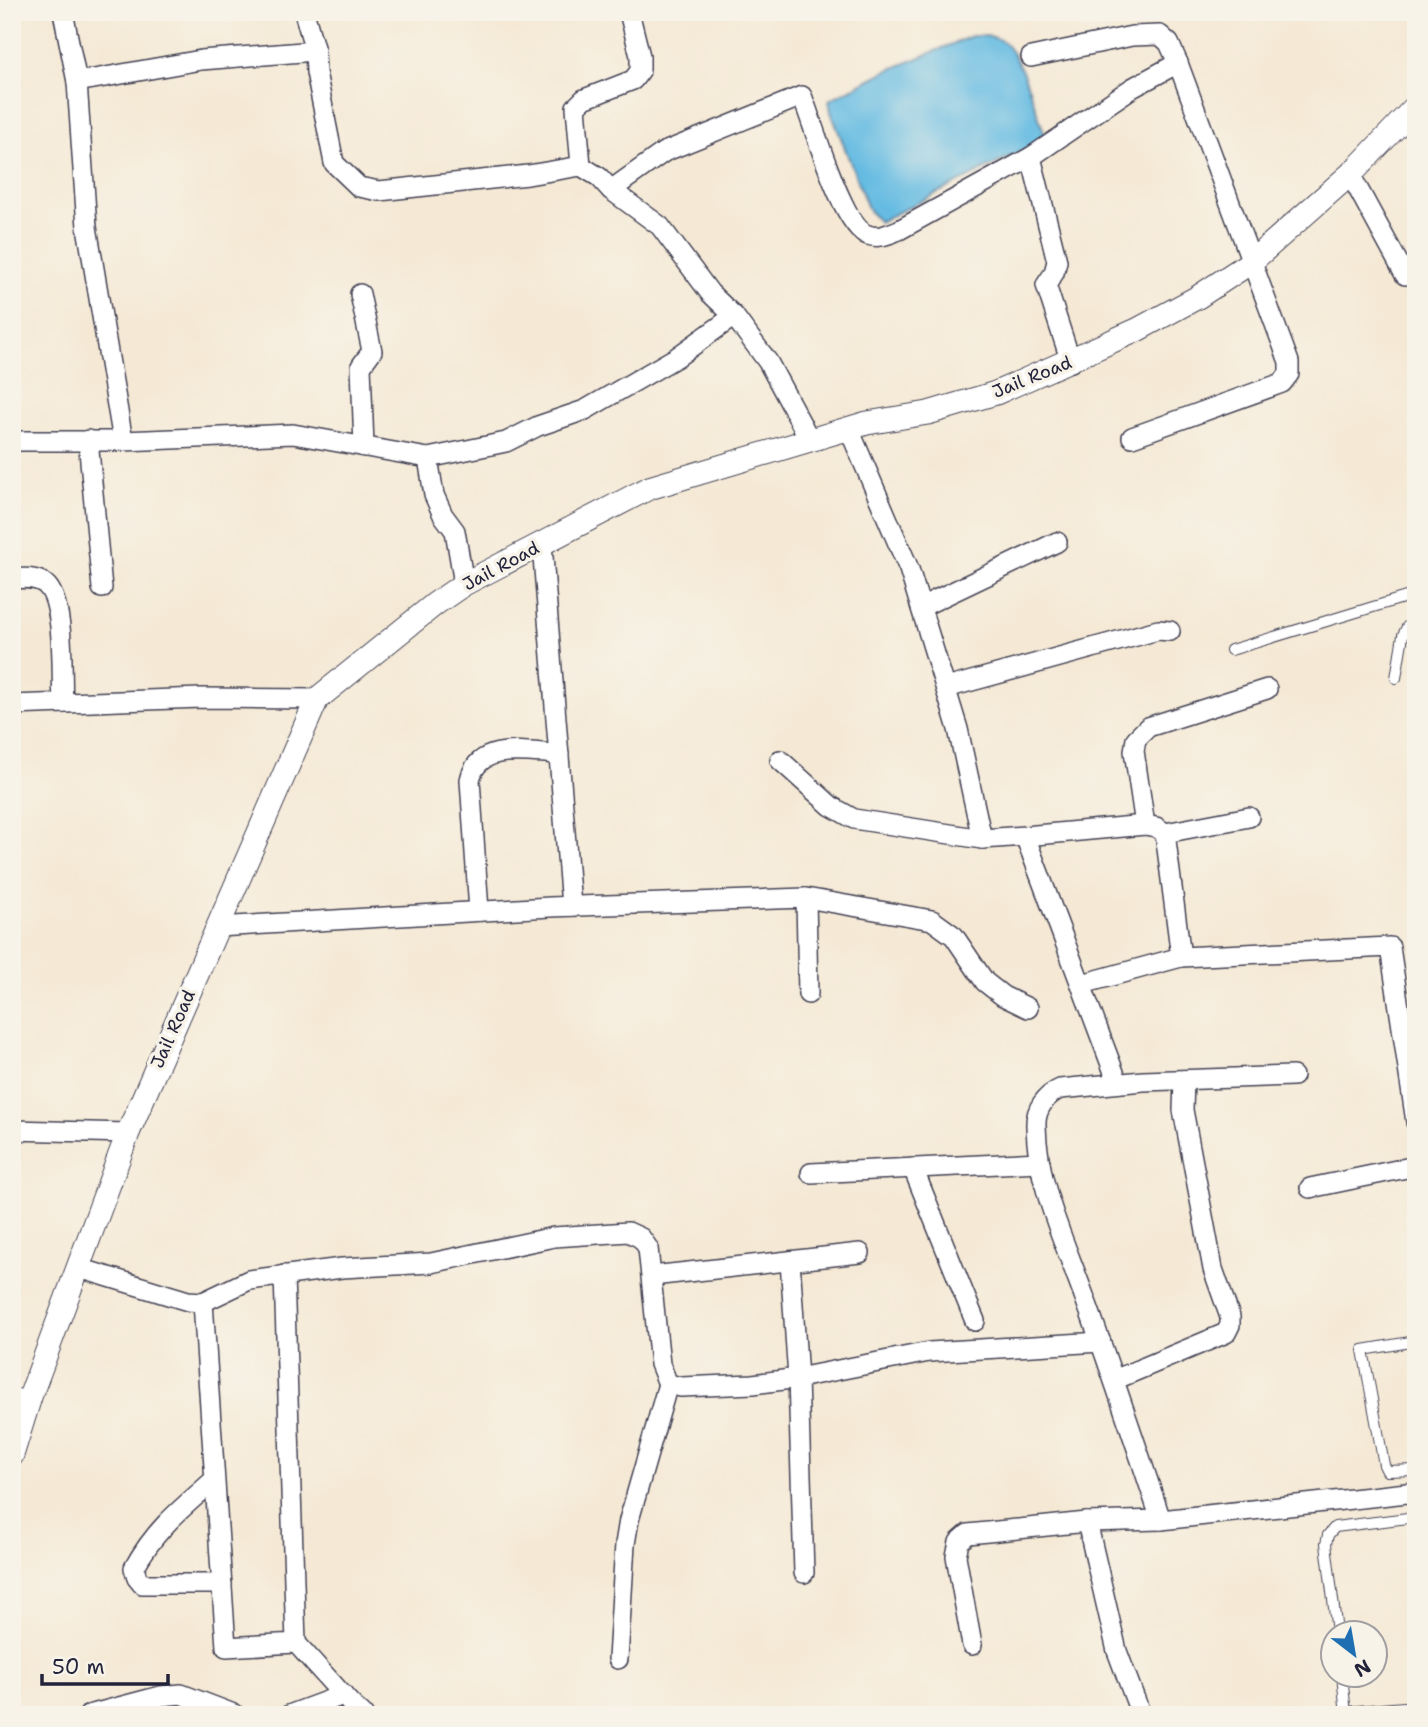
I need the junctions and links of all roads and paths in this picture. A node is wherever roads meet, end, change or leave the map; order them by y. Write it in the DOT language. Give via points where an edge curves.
graph roads {
  1 [pos="63,12"];
  2 [pos="304,12"];
  3 [pos="629,12"];
  4 [pos="315,51"];
  5 [pos="1031,57"];
  6 [pos="1178,63"];
  7 [pos="78,82"];
  8 [pos="1416,106"];
  9 [pos="1031,157"];
  10 [pos="581,166"];
  11 [pos="1350,174"];
  12 [pos="611,190"];
  13 [pos="1251,262"];
  14 [pos="1405,275"];
  15 [pos="360,294"];
  16 [pos="734,316"];
  17 [pos="1071,362"];
  18 [pos="849,429"];
  19 [pos="1132,437"];
  20 [pos="12,440"];
  21 [pos="88,440"];
  22 [pos="810,440"];
  23 [pos="123,441"];
  24 [pos="364,447"];
  25 [pos="428,458"];
  26 [pos="1057,542"];
  27 [pos="542,544"];
  28 [pos="12,579"];
  29 [pos="464,584"];
  30 [pos="102,588"];
  31 [pos="1416,594"];
  32 [pos="921,607"];
  33 [pos="1416,621"];
  34 [pos="1170,631"];
  35 [pos="1231,650"];
  36 [pos="1396,678"];
  37 [pos="946,688"];
  38 [pos="1267,689"];
  39 [pos="317,699"];
  40 [pos="63,703"];
  41 [pos="12,705"];
  42 [pos="559,754"];
  43 [pos="780,760"];
  44 [pos="1249,817"];
  45 [pos="1145,825"];
  46 [pos="1165,834"];
  47 [pos="1025,836"];
  48 [pos="982,839"];
  49 [pos="806,898"];
  50 [pos="571,906"];
  51 [pos="479,911"];
  52 [pos="218,927"];
  53 [pos="1181,957"];
  54 [pos="1082,984"];
  55 [pos="808,994"];
  56 [pos="1028,1008"];
  57 [pos="1293,1076"];
  58 [pos="1184,1080"];
  59 [pos="1118,1083"];
  60 [pos="1416,1122"];
  61 [pos="12,1130"];
  62 [pos="128,1133"];
  63 [pos="1040,1162"];
  64 [pos="1416,1166"];
  65 [pos="913,1168"];
  66 [pos="811,1173"];
  67 [pos="1310,1188"];
  68 [pos="860,1253"];
  69 [pos="790,1261"];
  70 [pos="79,1268"];
  71 [pos="284,1275"];
  72 [pos="652,1276"];
  73 [pos="203,1302"];
  74 [pos="975,1321"];
  75 [pos="1416,1341"];
  76 [pos="1101,1342"];
  77 [pos="798,1378"];
  78 [pos="1114,1380"];
  79 [pos="668,1384"];
  80 [pos="21,1395"];
  81 [pos="12,1455"];
  82 [pos="1416,1470"];
  83 [pos="215,1480"];
  84 [pos="1416,1492"];
  85 [pos="1416,1517"];
  86 [pos="1161,1520"];
  87 [pos="1087,1522"];
  88 [pos="804,1573"];
  89 [pos="222,1584"];
  90 [pos="1334,1618"];
  91 [pos="296,1643"];
  92 [pos="972,1645"];
  93 [pos="618,1659"];
  94 [pos="1343,1688"];
  95 [pos="343,1695"];
  96 [pos="1416,1706"];
  97 [pos="1346,1714"];
  98 [pos="89,1715"];
  99 [pos="236,1715"];
  100 [pos="289,1715"];
  101 [pos="363,1715"];
  102 [pos="1141,1715"];
  1 -- 7 [label="street"];
  2 -- 4 [label="street"];
  3 -- 10 [label="street" via="640,71 633,80 584,99 576,107"];
  4 -- 7 [label="street" via="201,60"];
  4 -- 10 [label="street" via="334,163 359,187 379,191"];
  5 -- 6 [label="street" via="1132,36 1160,35"];
  6 -- 9 [label="street" via="1132,88"];
  6 -- 13 [label="street"];
  7 -- 23 [label="street" via="87,227"];
  8 -- 11 [label="street, Jail Road"];
  9 -- 12 [label="street" via="899,230 881,237 866,235 827,172 802,96 664,152"];
  9 -- 17 [label="street" via="1057,261 1046,285"];
  10 -- 12 [label="street"];
  11 -- 13 [label="street, Jail Road"];
  11 -- 14 [label="street"];
  12 -- 16 [label="street" via="660,226 710,293"];
  13 -- 17 [label="street, Jail Road" via="1198,297"];
  13 -- 19 [label="street" via="1289,362 1289,374 1282,383"];
  15 -- 24 [label="street" via="372,351 361,366"];
  16 -- 22 [label="street" via="768,362"];
  16 -- 25 [label="street" via="677,357 584,410 506,442"];
  17 -- 18 [label="street, Jail Road" via="985,397"];
  18 -- 22 [label="street, Jail Road"];
  18 -- 32 [label="street"];
  20 -- 21 [label="street"];
  21 -- 23 [label="street"];
  21 -- 30 [label="street"];
  22 -- 27 [label="street, Jail Road" via="649,488"];
  23 -- 24 [label="street" via="293,434"];
  24 -- 25 [label="street"];
  25 -- 29 [label="street" via="433,495 455,531"];
  26 -- 32 [label="street"];
  27 -- 29 [label="street, Jail Road"];
  27 -- 42 [label="street"];
  28 -- 40 [label="street" via="43,582 53,594 58,609"];
  29 -- 39 [label="street, Jail Road"];
  31 -- 35 [label="lane"];
  32 -- 37 [label="street"];
  33 -- 36 [label="lane" via="1403,635"];
  34 -- 37 [label="street" via="1158,630"];
  37 -- 48 [label="street"];
  38 -- 45 [label="street" via="1148,727 1136,738"];
  39 -- 40 [label="street"];
  39 -- 52 [label="street, Jail Road"];
  40 -- 41 [label="street"];
  42 -- 50 [label="street"];
  42 -- 51 [label="street" via="498,752 473,767 470,780"];
  43 -- 48 [label="street" via="841,813 855,819"];
  44 -- 46 [label="street"];
  45 -- 46 [label="street"];
  45 -- 47 [label="street"];
  46 -- 53 [label="street"];
  47 -- 48 [label="street"];
  47 -- 54 [label="street"];
  49 -- 50 [label="street"];
  49 -- 55 [label="street"];
  49 -- 56 [label="street" via="932,920 954,936 985,982"];
  50 -- 51 [label="street"];
  51 -- 52 [label="street"];
  52 -- 62 [label="street, Jail Road"];
  53 -- 54 [label="street"];
  53 -- 60 [label="street" via="1391,947"];
  54 -- 59 [label="street"];
  57 -- 58 [label="street"];
  58 -- 59 [label="street"];
  58 -- 78 [label="street" via="1188,1137 1213,1269 1230,1325 1226,1333"];
  59 -- 63 [label="street" via="1060,1089 1043,1100 1035,1123"];
  61 -- 62 [label="street"];
  62 -- 70 [label="street, Jail Road"];
  63 -- 65 [label="street"];
  63 -- 76 [label="street" via="1042,1180"];
  64 -- 67 [label="street"];
  65 -- 66 [label="street"];
  65 -- 74 [label="street"];
  68 -- 69 [label="street"];
  69 -- 72 [label="street"];
  69 -- 77 [label="street"];
  70 -- 73 [label="street"];
  70 -- 80 [label="street, Jail Road"];
  71 -- 72 [label="street" via="430,1263 554,1237 628,1232 648,1248"];
  71 -- 73 [label="street" via="248,1280"];
  71 -- 91 [label="street"];
  72 -- 79 [label="street" via="660,1364"];
  73 -- 83 [label="street"];
  75 -- 82 [label="lane" via="1363,1350 1384,1465 1387,1471"];
  76 -- 77 [label="street" via="929,1352"];
  76 -- 78 [label="street"];
  77 -- 79 [label="street" via="681,1387"];
  77 -- 88 [label="street"];
  78 -- 86 [label="street"];
  79 -- 93 [label="street" via="629,1520"];
  80 -- 81 [label="street, Jail Road"];
  83 -- 89 [label="street"];
  83 -- 89 [label="street" via="166,1521 134,1568 142,1584"];
  84 -- 86 [label="street"];
  85 -- 90 [label="lane" via="1335,1527 1328,1535"];
  86 -- 87 [label="street"];
  87 -- 92 [label="street" via="968,1534 959,1542 956,1556"];
  87 -- 102 [label="street" via="1117,1651"];
  89 -- 91 [label="street" via="226,1647"];
  91 -- 95 [label="street"];
  94 -- 97 [label="lane"];
  95 -- 100 [label="street"];
  95 -- 101 [label="street"];
  96 -- 97 [label="lane"];
  98 -- 99 [label="street" via="181,1694"];
}
